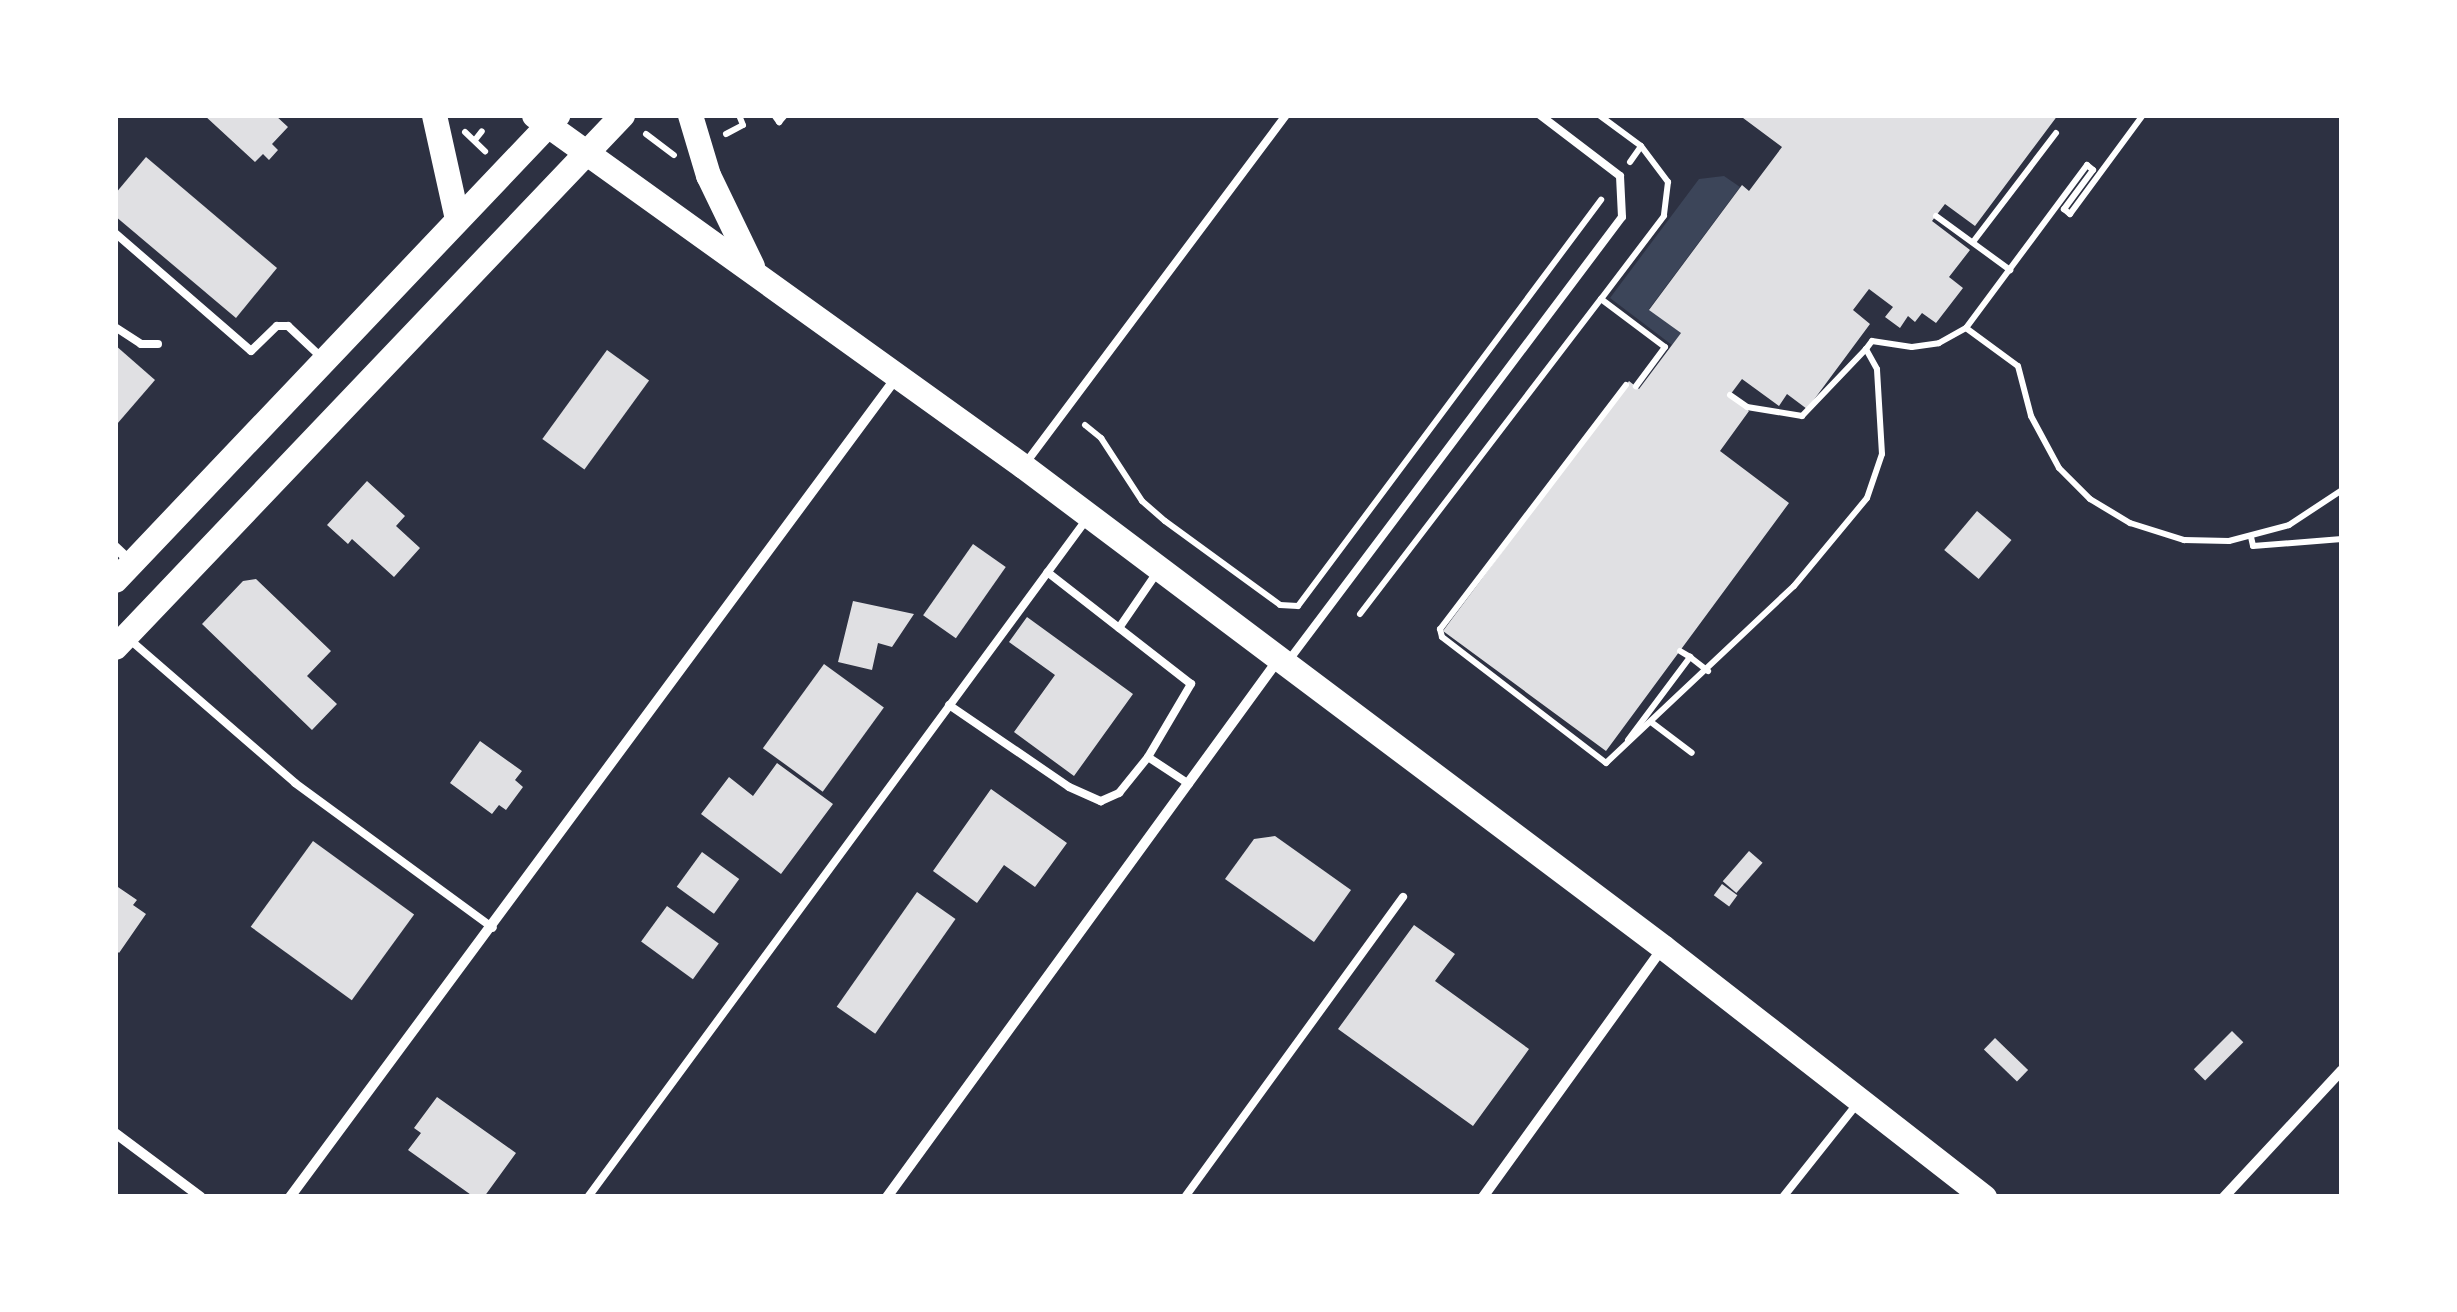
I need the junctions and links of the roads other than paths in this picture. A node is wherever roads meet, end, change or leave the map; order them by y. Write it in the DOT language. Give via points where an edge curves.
graph roads {
  1 [pos="434,115"];
  2 [pos="622,115"];
  3 [pos="690,115"];
  4 [pos="1286,115"];
  5 [pos="1540,115"];
  6 [pos="546,118"];
  7 [pos="585,152"];
  8 [pos="458,218"];
  9 [pos="115,233"];
  10 [pos="754,271"];
  11 [pos="115,327"];
  12 [pos="158,344"];
  13 [pos="323,359"];
  14 [pos="898,375"];
  15 [pos="1023,466"];
  16 [pos="1089,516"];
  17 [pos="120,563"];
  18 [pos="1159,570"];
  19 [pos="1047,572"];
  20 [pos="1119,628"];
  21 [pos="120,642"];
  22 [pos="1282,662"];
  23 [pos="949,704"];
  24 [pos="1148,758"];
  25 [pos="1189,784"];
  26 [pos="1403,897"];
  27 [pos="492,928"];
  28 [pos="1664,947"];
  29 [pos="2342,1070"];
  30 [pos="1860,1100"];
  31 [pos="115,1132"];
  32 [pos="201,1197"];
  33 [pos="290,1197"];
  34 [pos="588,1197"];
  35 [pos="887,1197"];
  36 [pos="1185,1197"];
  37 [pos="1482,1197"];
  38 [pos="1783,1197"];
  39 [pos="1984,1197"];
  40 [pos="2224,1197"];
  1 -- 8 [label="main road"];
  2 -- 7 [label="main road"];
  3 -- 10 [label="main road" via="708,174"];
  4 -- 15 [label="lane"];
  5 -- 22 [label="lane" via="1620,176 1622,218"];
  6 -- 7 [label="main road"];
  6 -- 8 [label="main road"];
  7 -- 10 [label="main road"];
  7 -- 21 [label="main road"];
  8 -- 13 [label="main road"];
  9 -- 13 [label="lane" via="251,351 277,326 288,326"];
  10 -- 14 [label="main road"];
  11 -- 12 [label="lane" via="127,338"];
  13 -- 17 [label="main road"];
  14 -- 15 [label="main road"];
  14 -- 27 [label="street"];
  15 -- 16 [label="main road"];
  16 -- 18 [label="main road"];
  16 -- 19 [label="lane"];
  18 -- 20 [label="lane"];
  18 -- 22 [label="main road"];
  19 -- 20 [label="lane"];
  19 -- 23 [label="lane"];
  20 -- 24 [label="lane" via="1191,684"];
  21 -- 27 [label="lane"];
  22 -- 25 [label="street"];
  22 -- 28 [label="main road"];
  23 -- 24 [label="lane" via="1069,787 1101,801 1119,793"];
  23 -- 34 [label="lane"];
  24 -- 25 [label="lane"];
  25 -- 35 [label="street"];
  26 -- 36 [label="lane"];
  27 -- 33 [label="street"];
  28 -- 30 [label="main road"];
  28 -- 37 [label="street"];
  29 -- 40 [label="street"];
  30 -- 38 [label="lane"];
  30 -- 39 [label="main road"];
  31 -- 32 [label="street"];
}
